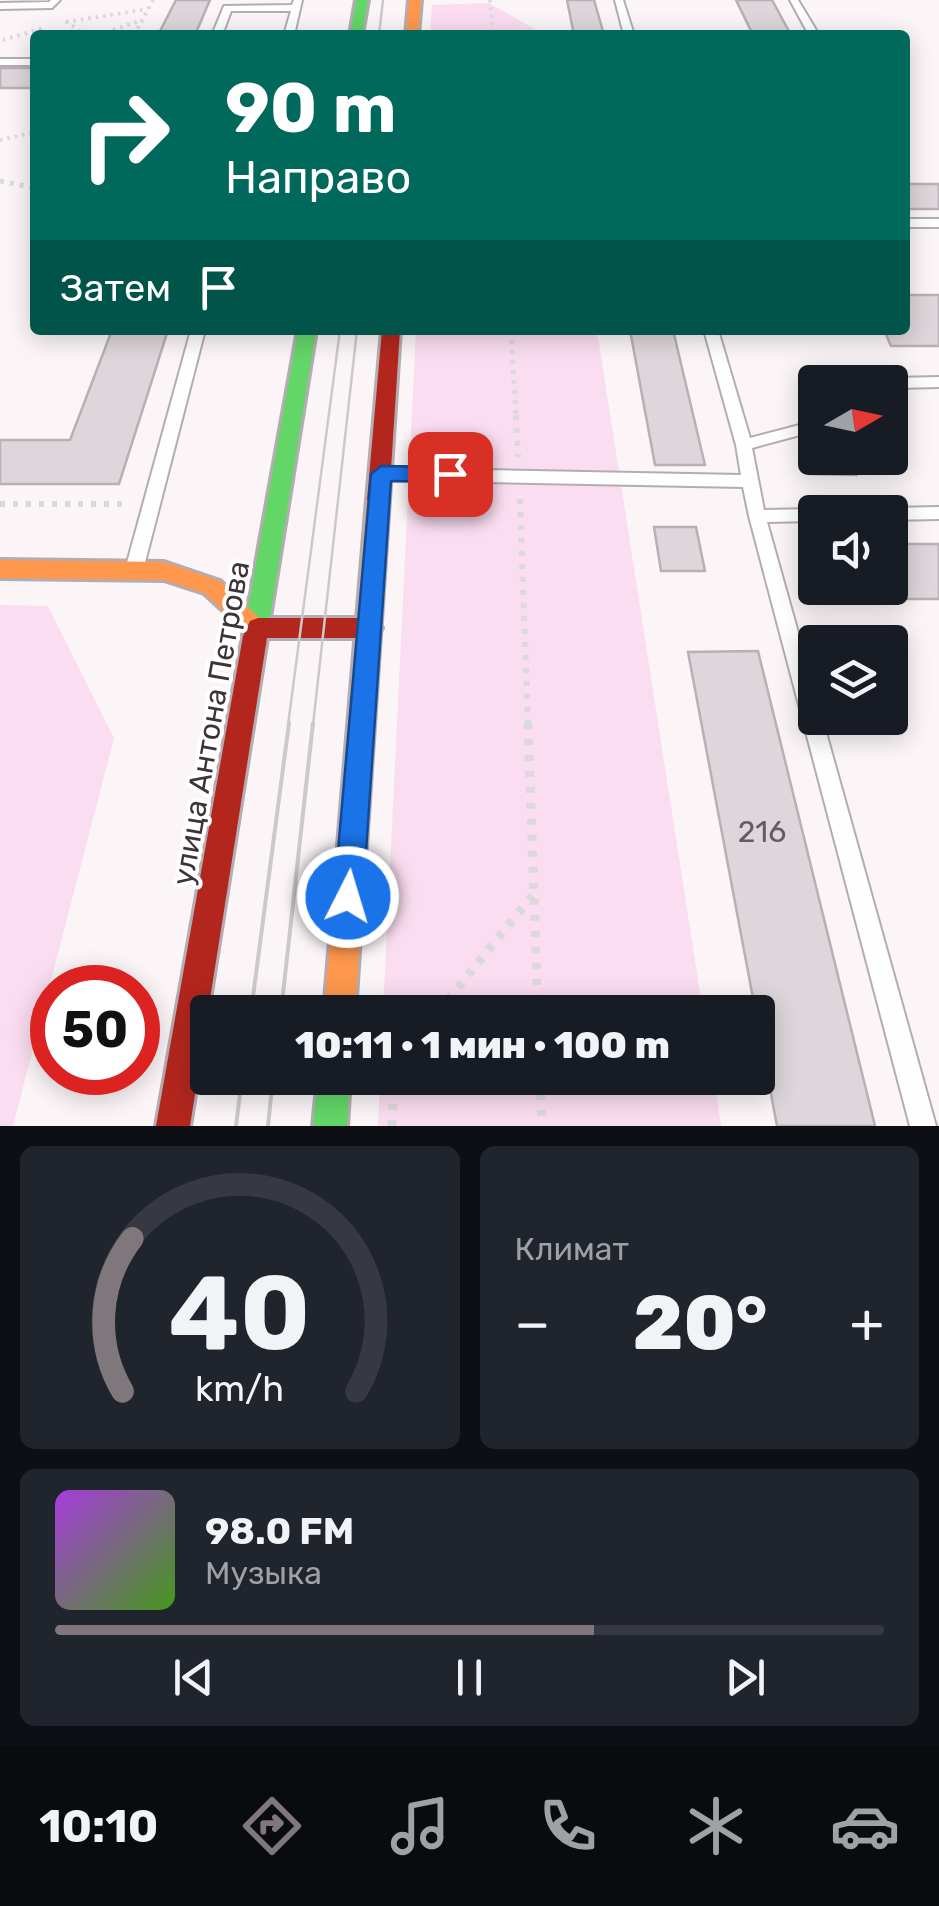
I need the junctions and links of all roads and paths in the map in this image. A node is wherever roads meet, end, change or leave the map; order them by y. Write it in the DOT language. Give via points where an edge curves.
graph roads {
  1 [pos="56,0"];
  2 [pos="153,0"];
  3 [pos="362,0"];
  4 [pos="415,0"];
  5 [pos="490,0"];
  6 [pos="619,0"];
  7 [pos="794,0"];
  8 [pos="297,4"];
  9 [pos="0,6"];
  10 [pos="148,10"];
  11 [pos="142,20"];
  12 [pos="38,30"];
  13 [pos="113,30"];
  14 [pos="137,30"];
  15 [pos="219,30"];
  16 [pos="290,30"];
  17 [pos="357,30"];
  18 [pos="412,30"];
  19 [pos="493,30"];
  20 [pos="628,30"];
  21 [pos="811,30"];
  22 [pos="30,32"];
  23 [pos="0,41"];
  24 [pos="0,62"];
  25 [pos="30,62"];
  26 [pos="30,133"];
  27 [pos="0,140"];
  28 [pos="0,180"];
  29 [pos="30,187"];
  30 [pos="910,223"];
  31 [pos="939,223"];
  32 [pos="197,335"];
  33 [pos="307,335"];
  34 [pos="391,335"];
  35 [pos="511,335"];
  36 [pos="713,335"];
  37 [pos="939,382"];
  38 [pos="908,383"];
  39 [pos="798,431"];
  40 [pos="744,445"];
  41 [pos="381,474"];
  42 [pos="519,476"];
  43 [pos="748,481"];
  44 [pos="0,504"];
  45 [pos="152,504"];
  46 [pos="939,513"];
  47 [pos="908,514"];
  48 [pos="798,515"];
  49 [pos="757,516"];
  50 [pos="0,570"];
  51 [pos="134,570"];
  52 [pos="258,628"];
  53 [pos="370,628"];
  54 [pos="534,894"];
  55 [pos="340,995"];
  56 [pos="452,995"];
  57 [pos="537,995"];
  58 [pos="333,1095"];
  59 [pos="393,1095"];
  60 [pos="541,1095"];
  61 [pos="173,1126"];
  62 [pos="330,1126"];
  63 [pos="392,1126"];
  64 [pos="542,1126"];
  65 [pos="923,1126"];
  1 -- 9 [label="lane"];
  2 -- 10 [label="path"];
  3 -- 17 [label="main road"];
  4 -- 18 [label="main road"];
  5 -- 19 [label="path"];
  6 -- 20 [label="lane"];
  7 -- 21 [label="lane"];
  8 -- 15 [label="lane" via="227,8"];
  8 -- 16 [label="lane"];
  10 -- 11 [label="path"];
  10 -- 12 [label="path" via="86,16"];
  11 -- 13 [label="path"];
  11 -- 14 [label="path"];
  22 -- 23 [label="path"];
  24 -- 25 [label="lane"];
  26 -- 27 [label="path"];
  28 -- 29 [label="path"];
  30 -- 31 [label="lane"];
  32 -- 45 [label="lane"];
  33 -- 52 [label="main road, улица Антона Петрова"];
  34 -- 41 [label="main road"];
  35 -- 42 [label="path"];
  36 -- 40 [label="lane"];
  37 -- 38 [label="lane"];
  39 -- 40 [label="lane"];
  40 -- 43 [label="lane"];
  41 -- 42 [label="lane"];
  41 -- 53 [label="main road"];
  42 -- 43 [label="lane"];
  42 -- 54 [label="path"];
  43 -- 49 [label="lane"];
  44 -- 45 [label="path"];
  45 -- 51 [label="lane"];
  46 -- 47 [label="lane"];
  48 -- 49 [label="lane"];
  49 -- 65 [label="lane"];
  50 -- 51 [label="main road"];
  51 -- 52 [label="main road" via="164,571 212,587"];
  52 -- 53 [label="main road"];
  52 -- 61 [label="main road, улица Антона Петрова"];
  53 -- 55 [label="main road"];
  54 -- 56 [label="path"];
  54 -- 57 [label="path"];
  58 -- 62 [label="main road"];
  59 -- 63 [label="path"];
  60 -- 64 [label="path"];
}
